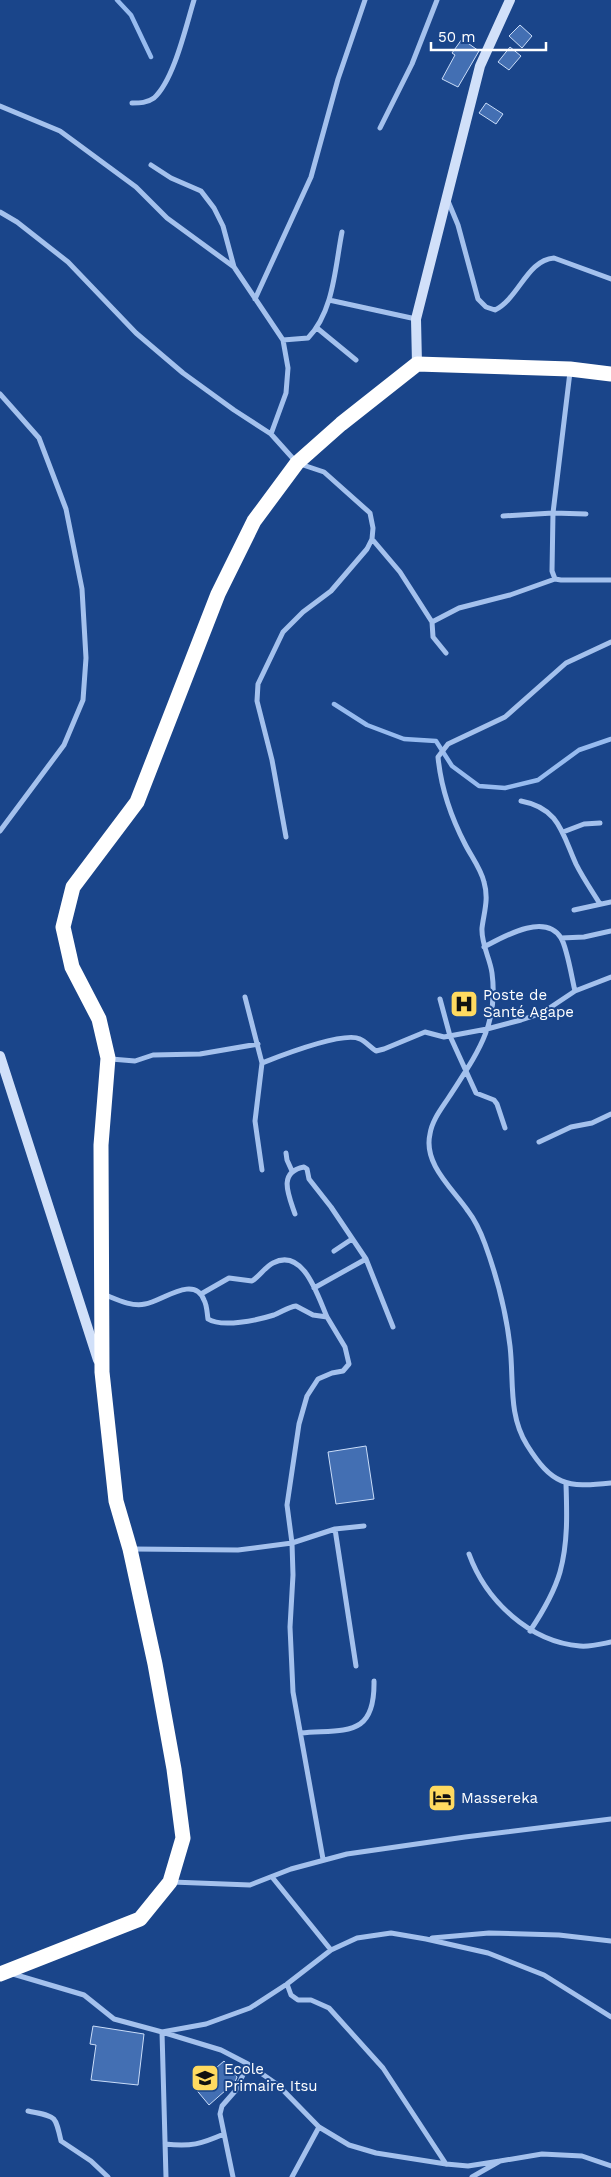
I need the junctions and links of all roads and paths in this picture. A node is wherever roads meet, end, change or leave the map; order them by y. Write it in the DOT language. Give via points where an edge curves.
graph roads {
  1 [pos="194,0"];
  2 [pos="365,0"];
  3 [pos="437,0"];
  4 [pos="510,0"];
  5 [pos="132,103"];
  6 [pos="0,106"];
  7 [pos="380,128"];
  8 [pos="151,165"];
  9 [pos="447,198"];
  10 [pos="0,212"];
  11 [pos="342,232"];
  12 [pos="234,267"];
  13 [pos="611,279"];
  14 [pos="255,299"];
  15 [pos="329,300"];
  16 [pos="416,319"];
  17 [pos="317,328"];
  18 [pos="284,340"];
  19 [pos="356,360"];
  20 [pos="417,364"];
  21 [pos="570,369"];
  22 [pos="611,374"];
  23 [pos="0,394"];
  24 [pos="271,434"];
  25 [pos="297,463"];
  26 [pos="553,513"];
  27 [pos="586,514"];
  28 [pos="503,516"];
  29 [pos="372,539"];
  30 [pos="555,579"];
  31 [pos="611,580"];
  32 [pos="432,622"];
  33 [pos="611,642"];
  34 [pos="446,653"];
  35 [pos="521,800"];
  36 [pos="600,823"];
  37 [pos="0,831"];
  38 [pos="563,832"];
  39 [pos="286,837"];
  40 [pos="611,902"];
  41 [pos="600,904"];
  42 [pos="574,910"];
  43 [pos="611,931"];
  44 [pos="561,938"];
  45 [pos="484,947"];
  46 [pos="611,977"];
  47 [pos="575,991"];
  48 [pos="245,997"];
  49 [pos="440,999"];
  50 [pos="488,1030"];
  51 [pos="450,1036"];
  52 [pos="258,1044"];
  53 [pos="0,1056"];
  54 [pos="108,1058"];
  55 [pos="262,1063"];
  56 [pos="465,1072"];
  57 [pos="611,1114"];
  58 [pos="505,1128"];
  59 [pos="539,1142"];
  60 [pos="286,1153"];
  61 [pos="262,1170"];
  62 [pos="292,1171"];
  63 [pos="295,1214"];
  64 [pos="352,1239"];
  65 [pos="334,1251"];
  66 [pos="366,1259"];
  67 [pos="314,1288"];
  68 [pos="102,1294"];
  69 [pos="201,1294"];
  70 [pos="327,1317"];
  71 [pos="393,1327"];
  72 [pos="102,1372"];
  73 [pos="611,1483"];
  74 [pos="566,1484"];
  75 [pos="364,1526"];
  76 [pos="335,1529"];
  77 [pos="292,1543"];
  78 [pos="130,1549"];
  79 [pos="469,1554"];
  80 [pos="530,1631"];
  81 [pos="611,1642"];
  82 [pos="356,1666"];
  83 [pos="374,1681"];
  84 [pos="301,1733"];
  85 [pos="611,1819"];
  86 [pos="323,1859"];
  87 [pos="272,1877"];
  88 [pos="170,1882"];
  89 [pos="426,1939"];
  90 [pos="611,1941"];
  91 [pos="331,1950"];
  92 [pos="2,1973"];
  93 [pos="287,1984"];
  94 [pos="611,2017"];
  95 [pos="162,2032"];
  96 [pos="248,2064"];
  97 [pos="28,2111"];
  98 [pos="319,2127"];
  99 [pos="224,2134"];
  100 [pos="165,2144"];
  101 [pos="500,2160"];
  102 [pos="446,2164"];
  103 [pos="611,2166"];
  104 [pos="108,2177"];
  105 [pos="166,2177"];
  106 [pos="233,2177"];
  107 [pos="292,2177"];
  108 [pos="472,2177"];
  1 -- 5 [label="street" via="166,83 153,98 143,103"];
  2 -- 14 [label="street" via="338,79 311,177"];
  3 -- 7 [label="street" via="412,64"];
  4 -- 9 [label="street" via="480,66"];
  6 -- 12 [label="street" via="60,131 136,187 167,218"];
  8 -- 12 [label="street" via="201,191 223,226"];
  9 -- 13 [label="street" via="458,225 478,299 486,307 495,310 505,305 544,258 554,258"];
  9 -- 16 [label="street"];
  10 -- 24 [label="street" via="68,262 136,333 183,373"];
  11 -- 15 [label="street"];
  12 -- 14 [label="street"];
  14 -- 18 [label="street"];
  15 -- 16 [label="street"];
  15 -- 17 [label="street"];
  16 -- 20 [label="street"];
  17 -- 18 [label="street" via="308,338"];
  17 -- 19 [label="street"];
  18 -- 24 [label="street" via="288,368 286,393"];
  20 -- 21 [label="highway"];
  20 -- 25 [label="highway"];
  21 -- 22 [label="highway"];
  21 -- 26 [label="street"];
  23 -- 37 [label="street" via="39,438 66,508 82,589 86,658 83,700 64,745"];
  24 -- 25 [label="street"];
  25 -- 29 [label="street" via="324,472 370,513"];
  25 -- 54 [label="highway" via="254,521 218,594 137,802 73,887 64,927 72,967 99,1019"];
  26 -- 27 [label="street"];
  26 -- 28 [label="street"];
  26 -- 30 [label="street" via="552,571"];
  29 -- 32 [label="street" via="400,572"];
  29 -- 39 [label="street" via="331,591 283,632 258,684 257,701"];
  30 -- 31 [label="street"];
  30 -- 32 [label="street" via="459,608"];
  32 -- 34 [label="street" via="433,637"];
  33 -- 45 [label="street" via="566,663 505,717 448,744 438,757 444,793 484,882 487,910 482,928"];
  35 -- 38 [label="street" via="536,804 556,819"];
  36 -- 38 [label="street" via="584,824"];
  38 -- 41 [label="street" via="577,865"];
  40 -- 41 [label="street"];
  41 -- 42 [label="street"];
  43 -- 44 [label="street"];
  44 -- 45 [label="street" via="550,928 535,927 512,933"];
  44 -- 47 [label="street"];
  45 -- 50 [label="street" via="492,972 493,999"];
  46 -- 47 [label="street"];
  47 -- 50 [label="street" via="542,1014"];
  48 -- 52 [label="street"];
  49 -- 51 [label="street"];
  50 -- 51 [label="street"];
  50 -- 56 [label="street"];
  51 -- 55 [label="street" via="425,1032 376,1050 360,1039 349,1037"];
  51 -- 56 [label="street"];
  52 -- 54 [label="street" via="200,1054 153,1055 135,1060"];
  52 -- 55 [label="street"];
  53 -- 72 [label="street"];
  54 -- 68 [label="highway" via="101,1145"];
  55 -- 61 [label="street" via="256,1121"];
  56 -- 58 [label="street" via="476,1093 497,1104"];
  56 -- 74 [label="street" via="436,1117 429,1134 430,1152 437,1170 469,1212 485,1243 505,1314 516,1421 527,1444 550,1474"];
  57 -- 59 [label="street"];
  60 -- 62 [label="street"];
  62 -- 63 [label="street" via="288,1176 287,1189"];
  62 -- 64 [label="street" via="307,1169 308,1179 332,1207"];
  64 -- 65 [label="street"];
  64 -- 66 [label="street"];
  66 -- 67 [label="street"];
  66 -- 71 [label="street"];
  67 -- 69 [label="street" via="301,1266 290,1260 274,1263 252,1280 229,1278"];
  67 -- 70 [label="street"];
  68 -- 69 [label="street" via="128,1303 145,1304 186,1288"];
  68 -- 72 [label="highway"];
  69 -- 70 [label="street" via="208,1319 213,1322 234,1323 274,1315 296,1306 308,1314"];
  70 -- 77 [label="street" via="345,1346 349,1364 343,1371 318,1379 307,1396 299,1424 287,1505"];
  72 -- 78 [label="highway" via="116,1501"];
  73 -- 74 [label="street"];
  74 -- 80 [label="street" via="567,1526 560,1573 545,1608"];
  75 -- 76 [label="street"];
  76 -- 77 [label="street"];
  76 -- 82 [label="street"];
  77 -- 78 [label="street" via="238,1550"];
  77 -- 84 [label="street" via="290,1627 293,1692"];
  78 -- 88 [label="highway" via="155,1664 183,1838"];
  79 -- 80 [label="street" via="475,1571 504,1609"];
  80 -- 81 [label="street" via="582,1646"];
  83 -- 84 [label="street" via="374,1698 364,1723 352,1729"];
  84 -- 86 [label="street"];
  85 -- 86 [label="street"];
  86 -- 87 [label="street"];
  87 -- 88 [label="street" via="250,1885"];
  87 -- 91 [label="street"];
  88 -- 92 [label="highway" via="140,1919"];
  89 -- 90 [label="street" via="489,1933 559,1935"];
  89 -- 91 [label="street" via="391,1934 357,1938"];
  89 -- 94 [label="street" via="488,1953 544,1975"];
  91 -- 93 [label="street"];
  92 -- 95 [label="street" via="84,1995 114,2019"];
  93 -- 95 [label="street" via="250,2008 206,2024"];
  93 -- 102 [label="street" via="291,1995 298,2000 311,2000 329,2008 383,2068"];
  95 -- 96 [label="street" via="222,2050"];
  95 -- 100 [label="street"];
  96 -- 98 [label="street" via="278,2085"];
  96 -- 99 [label="street" via="236,2090 222,2106 220,2114"];
  97 -- 104 [label="street" via="56,2120 60,2141 91,2161"];
  98 -- 102 [label="street" via="350,2145 367,2150"];
  98 -- 107 [label="street"];
  99 -- 100 [label="street" via="200,2145"];
  99 -- 106 [label="street"];
  100 -- 105 [label="street"];
  101 -- 102 [label="street" via="468,2166"];
  101 -- 103 [label="street" via="542,2154 582,2156"];
  101 -- 108 [label="street"];
}
